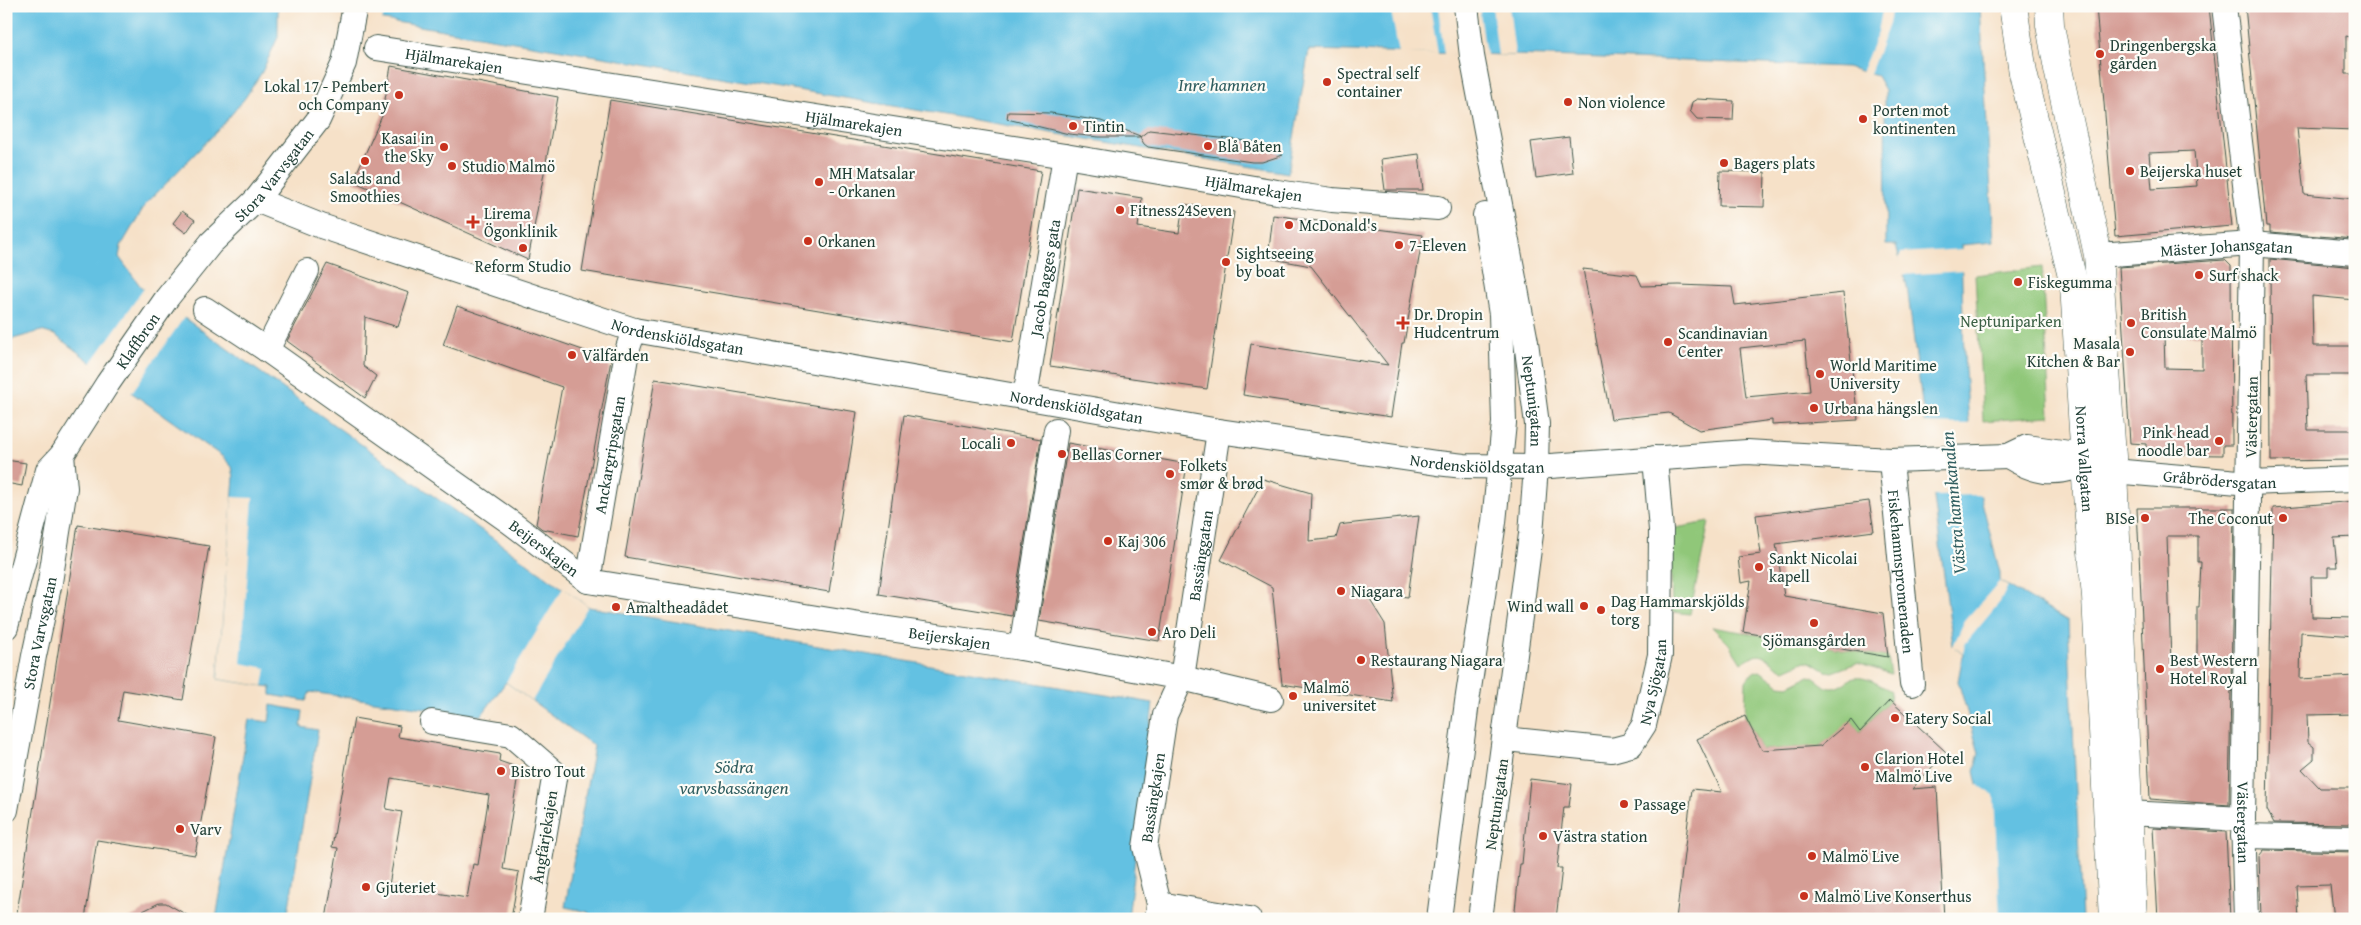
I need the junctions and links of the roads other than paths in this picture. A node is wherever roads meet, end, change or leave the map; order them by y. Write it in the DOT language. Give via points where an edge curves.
graph roads {
  1 [pos="1450,6"];
  2 [pos="1466,6"];
  3 [pos="2013,6"];
  4 [pos="2049,6"];
  5 [pos="2224,6"];
  6 [pos="353,21"];
  7 [pos="376,48"];
  8 [pos="1465,56"];
  9 [pos="1065,156"];
  10 [pos="256,200"];
  11 [pos="1438,208"];
  12 [pos="2252,242"];
  13 [pos="2355,252"];
  14 [pos="2098,255"];
  15 [pos="306,271"];
  16 [pos="167,298"];
  17 [pos="205,309"];
  18 [pos="634,330"];
  19 [pos="266,350"];
  20 [pos="108,384"];
  21 [pos="1025,398"];
  22 [pos="1056,430"];
  23 [pos="1219,431"];
  24 [pos="62,455"];
  25 [pos="2008,456"];
  26 [pos="1655,458"];
  27 [pos="1891,460"];
  28 [pos="2085,465"];
  29 [pos="1500,466"];
  30 [pos="1536,467"];
  31 [pos="2113,471"];
  32 [pos="2355,478"];
  33 [pos="2250,483"];
  34 [pos="588,581"];
  35 [pos="6,625"];
  36 [pos="40,630"];
  37 [pos="1021,648"];
  38 [pos="1182,678"];
  39 [pos="1912,684"];
  40 [pos="1272,699"];
  41 [pos="432,722"];
  42 [pos="1505,739"];
  43 [pos="6,810"];
  44 [pos="2128,813"];
  45 [pos="2243,828"];
  46 [pos="2355,838"];
  47 [pos="1158,911"];
  48 [pos="530,919"];
  49 [pos="1250,919"];
  50 [pos="1439,919"];
  51 [pos="1480,919"];
  52 [pos="2113,919"];
  53 [pos="2133,919"];
  54 [pos="2246,919"];
  1 -- 8 [label="street, Neptunigatan"];
  2 -- 8 [label="street, Neptunigatan"];
  3 -- 28 [label="main road, Norra Vallgatan" via="2023,73 2074,285"];
  4 -- 14 [label="main road, Norra Vallgatan" via="2058,69"];
  5 -- 12 [label="street, Västergatan"];
  6 -- 10 [label="street, Stora Varvsgatan" via="344,63 318,120"];
  7 -- 9 [label="street, Hjälmarekajen"];
  8 -- 29 [label="street, Neptunigatan" via="1501,314 1505,402"];
  8 -- 30 [label="street, Neptunigatan" via="1531,369 1537,424"];
  9 -- 11 [label="street, Hjälmarekajen" via="1332,200"];
  9 -- 21 [label="street, Jacob Bagges gata"];
  10 -- 16 [label="street, Stora Varvsgatan" via="211,243"];
  10 -- 18 [label="street, Nordenskiöldsgatan" via="321,226"];
  12 -- 13 [label="street, Mäster Johansgatan"];
  12 -- 14 [label="street, Mäster Johansgatan"];
  12 -- 33 [label="street, Västergatan"];
  14 -- 31 [label="main road, Norra Vallgatan"];
  15 -- 19 [label="street"];
  16 -- 20 [label="street, Klaffbron"];
  17 -- 19 [label="street, Beijerskajen"];
  18 -- 21 [label="street, Nordenskiöldsgatan"];
  18 -- 34 [label="street, Anckargripsgatan" via="627,351"];
  19 -- 34 [label="street, Beijerskajen"];
  20 -- 24 [label="street, Stora Varvsgatan"];
  21 -- 23 [label="street, Nordenskiöldsgatan"];
  22 -- 37 [label="street"];
  23 -- 29 [label="street, Nordenskiöldsgatan" via="1437,463"];
  23 -- 38 [label="street, Bassänggatan"];
  24 -- 35 [label="street, Stora Varvsgatan" via="48,470"];
  24 -- 36 [label="street, Stora Varvsgatan" via="65,488"];
  25 -- 27 [label="street, Nordenskiöldsgatan"];
  25 -- 28 [label="street, Gråbrödersgatan" via="2028,468 2045,471 2067,471"];
  26 -- 27 [label="street, Nordenskiöldsgatan" via="1747,452"];
  26 -- 30 [label="street, Nordenskiöldsgatan"];
  26 -- 42 [label="street, Nya Sjögatan" via="1660,530 1661,637 1644,726 1631,745 1612,750"];
  27 -- 39 [label="street, Fiskehamnspromenaden"];
  28 -- 31 [label="street, Gråbrödersgatan"];
  28 -- 52 [label="main road, Norra Vallgatan" via="2096,597"];
  29 -- 30 [label="street, Nordenskiöldsgatan"];
  29 -- 50 [label="street, Neptunigatan"];
  30 -- 42 [label="street, Neptunigatan" via="1531,534"];
  31 -- 33 [label="street, Gråbrödersgatan"];
  31 -- 44 [label="main road, Norra Vallgatan"];
  32 -- 33 [label="street, Gråbrödersgatan"];
  33 -- 45 [label="street, Västergatan"];
  34 -- 37 [label="street, Beijerskajen"];
  35 -- 36 [label="street"];
  36 -- 43 [label="street, Stora Varvsgatan"];
  37 -- 38 [label="street, Beijerskajen"];
  38 -- 40 [label="street, Beijerskajen"];
  38 -- 47 [label="street, Bassängkajen" via="1165,714 1145,846"];
  41 -- 48 [label="street, Ångfärjekajen" via="511,735 555,773"];
  42 -- 51 [label="street, Neptunigatan"];
  44 -- 45 [label="street"];
  44 -- 53 [label="main road, Norra Vallgatan"];
  45 -- 46 [label="street"];
  45 -- 54 [label="street, Västergatan"];
  47 -- 49 [label="street"];
}
